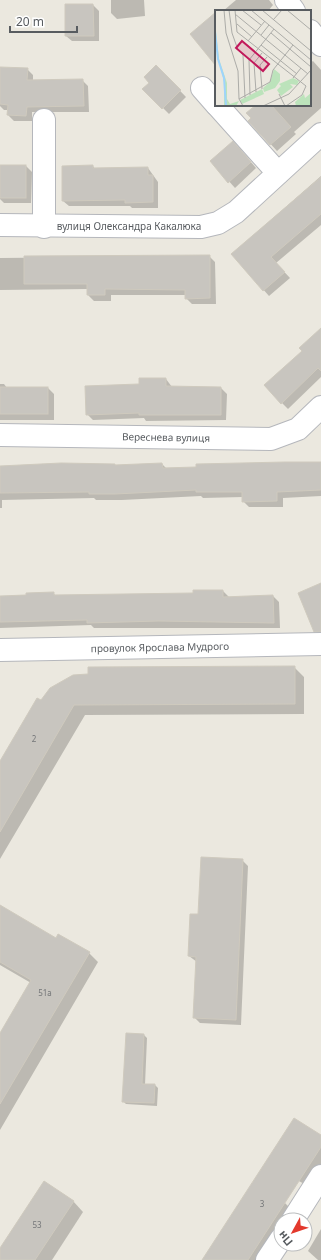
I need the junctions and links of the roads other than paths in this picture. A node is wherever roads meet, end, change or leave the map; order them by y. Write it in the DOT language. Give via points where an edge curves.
graph roads {
  1 [pos="286,0"];
  2 [pos="293,10"];
  3 [pos="311,32"];
  4 [pos="321,45"];
  5 [pos="202,88"];
  6 [pos="215,104"];
  7 [pos="217,106"];
  8 [pos="44,120"];
  9 [pos="321,134"];
  10 [pos="278,173"];
  11 [pos="0,225"];
  12 [pos="44,227"];
  13 [pos="321,407"];
  14 [pos="0,435"];
  15 [pos="321,644"];
  16 [pos="0,650"];
  17 [pos="321,1176"];
  18 [pos="298,1212"];
  1 -- 2 [label="street"];
  3 -- 4 [label="street"];
  5 -- 6 [label="street"];
  7 -- 10 [label="street"];
  8 -- 12 [label="street"];
  9 -- 10 [label="street, вулиця Олександра Какалюка"];
  10 -- 12 [label="street, вулиця Олександра Какалюка" via="236,212 218,223 201,227"];
  11 -- 12 [label="street, вулиця Олександра Какалюка"];
  13 -- 14 [label="street, Вереснева вулиця" via="298,429 271,439"];
  15 -- 16 [label="street, провулок Ярослава Мудрого"];
  17 -- 18 [label="street"];
}
